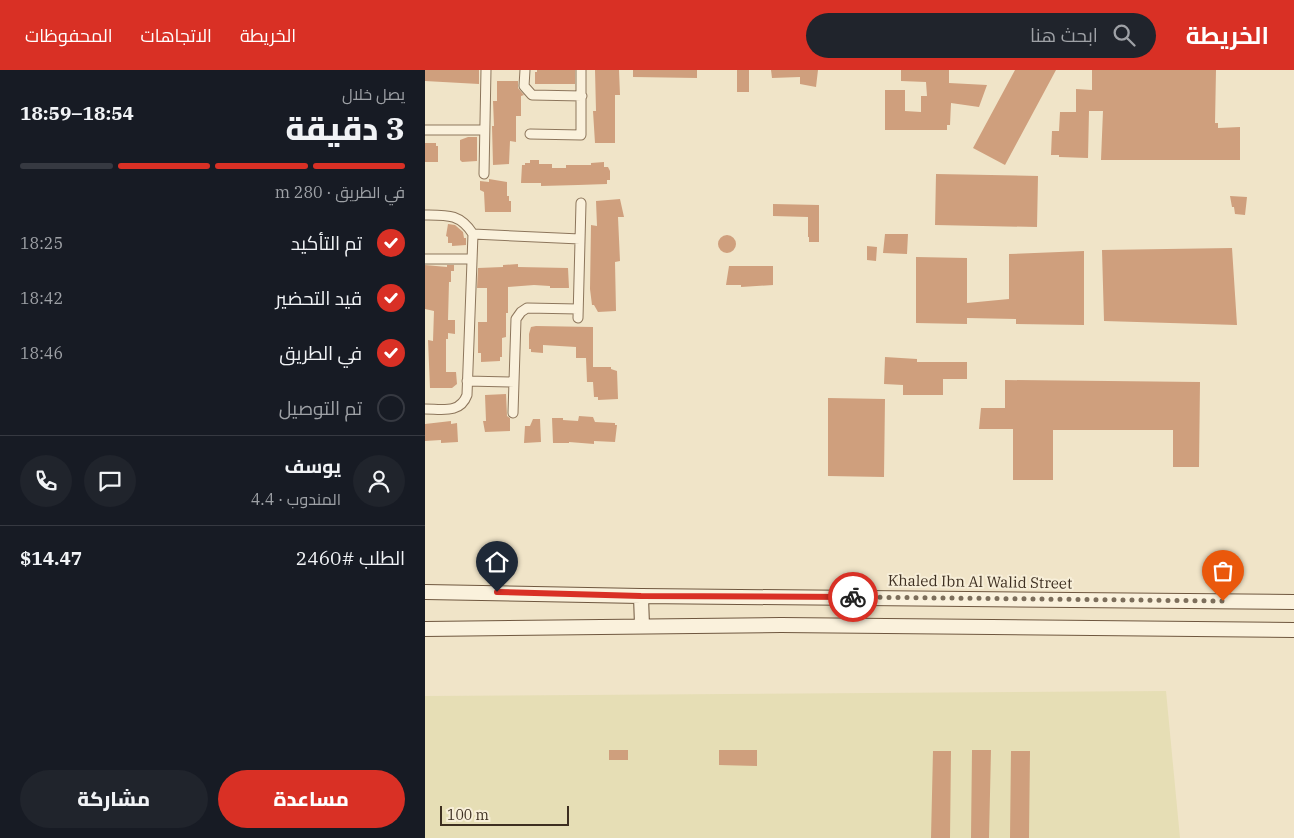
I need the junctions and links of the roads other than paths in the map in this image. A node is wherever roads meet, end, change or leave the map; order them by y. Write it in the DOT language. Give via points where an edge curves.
graph roads {
  1 [pos="486,70"];
  2 [pos="525,70"];
  3 [pos="581,70"];
  4 [pos="582,96"];
  5 [pos="425,130"];
  6 [pos="485,130"];
  7 [pos="530,134"];
  8 [pos="483,174"];
  9 [pos="581,203"];
  10 [pos="425,215"];
  11 [pos="473,234"];
  12 [pos="580,239"];
  13 [pos="425,259"];
  14 [pos="472,259"];
  15 [pos="467,381"];
  16 [pos="514,382"];
  17 [pos="425,409"];
  18 [pos="513,413"];
  19 [pos="425,592"];
  20 [pos="641,596"];
  21 [pos="1294,602"];
  22 [pos="642,626"];
  23 [pos="425,629"];
  24 [pos="1294,630"];
  1 -- 6 [label="street"];
  2 -- 4 [label="street" via="525,86 532,94"];
  3 -- 4 [label="street"];
  4 -- 7 [label="street" via="581,135"];
  5 -- 6 [label="street"];
  6 -- 8 [label="street"];
  9 -- 12 [label="street"];
  10 -- 11 [label="street" via="457,218"];
  11 -- 12 [label="street"];
  11 -- 14 [label="street"];
  12 -- 16 [label="street" via="578,313 527,308 521,312 515,326"];
  13 -- 14 [label="street"];
  14 -- 15 [label="street"];
  15 -- 16 [label="street"];
  15 -- 17 [label="street" via="467,395 461,406"];
  16 -- 18 [label="street"];
  19 -- 20 [label="main road, Khaled Ibn Al Walid Street"];
  20 -- 21 [label="main road, Khaled Ibn Al Walid Street"];
  20 -- 22 [label="main road"];
  22 -- 23 [label="main road"];
  22 -- 24 [label="main road"];
}
